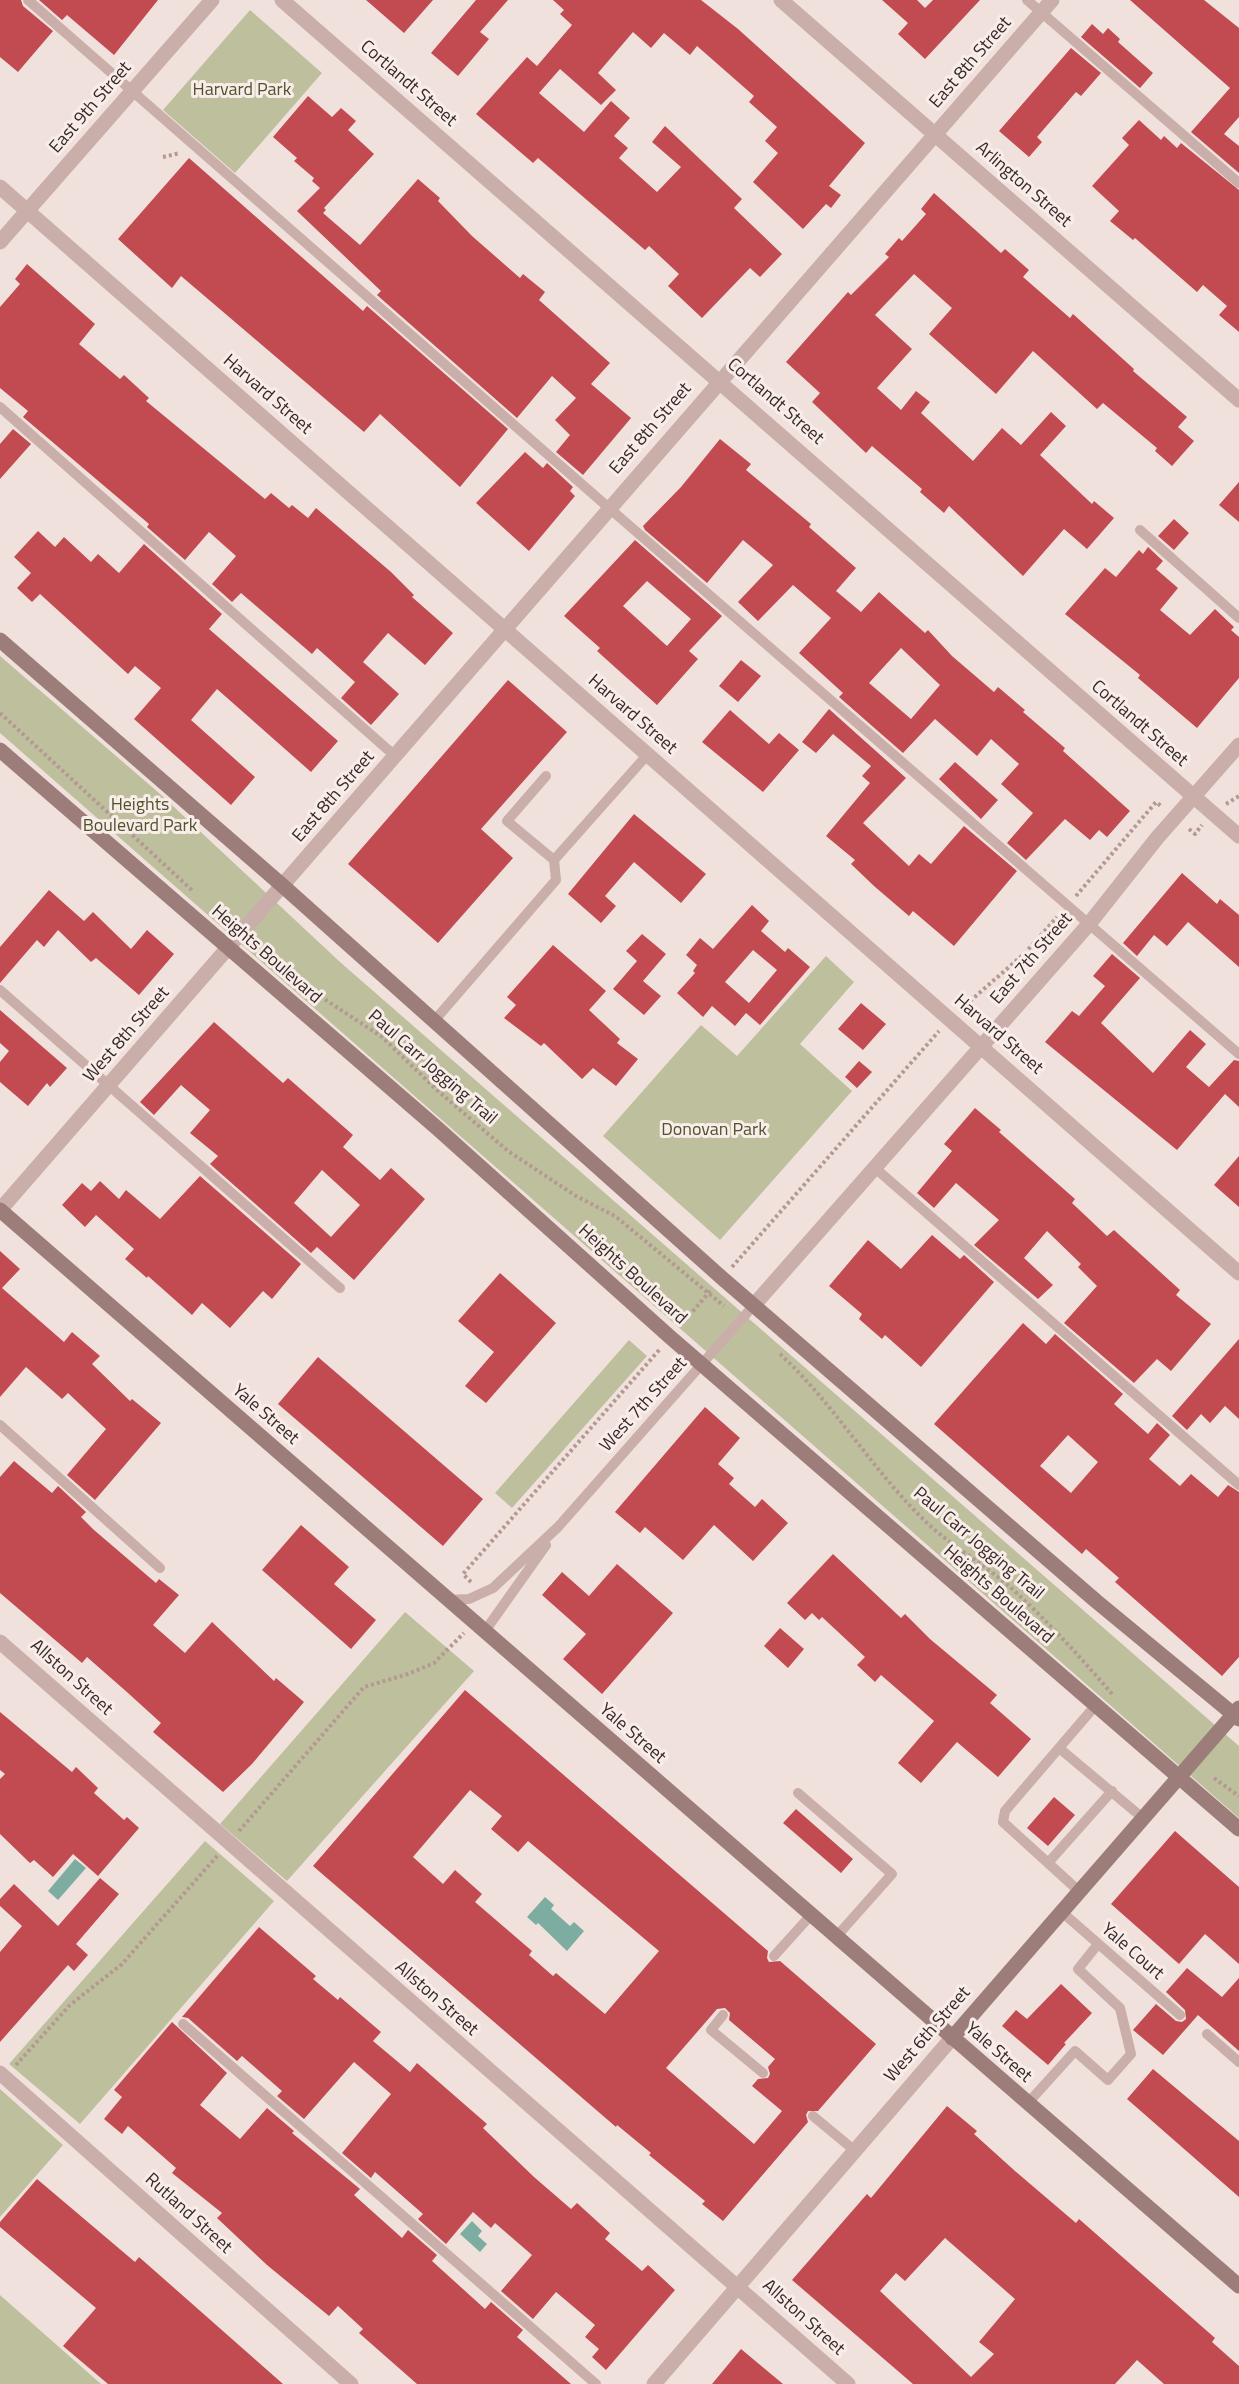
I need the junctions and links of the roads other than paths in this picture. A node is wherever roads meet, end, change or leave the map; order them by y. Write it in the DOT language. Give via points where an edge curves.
graph roads {
  1 [pos="28,0"];
  2 [pos="212,0"];
  3 [pos="282,0"];
  4 [pos="781,0"];
  5 [pos="1027,0"];
  6 [pos="1052,0"];
  7 [pos="1041,12"];
  8 [pos="132,91"];
  9 [pos="935,134"];
  10 [pos="1239,183"];
  11 [pos="0,187"];
  12 [pos="28,210"];
  13 [pos="0,242"];
  14 [pos="720,380"];
  15 [pos="1239,400"];
  16 [pos="0,407"];
  17 [pos="609,508"];
  18 [pos="1140,530"];
  19 [pos="1239,618"];
  20 [pos="504,629"];
  21 [pos="0,640"];
  22 [pos="1239,745"];
  23 [pos="0,750"];
  24 [pos="648,754"];
  25 [pos="395,756"];
  26 [pos="546,776"];
  27 [pos="1193,797"];
  28 [pos="1239,836"];
  29 [pos="554,860"];
  30 [pos="283,886"];
  31 [pos="1089,924"];
  32 [pos="229,948"];
  33 [pos="0,990"];
  34 [pos="434,1021"];
  35 [pos="981,1046"];
  36 [pos="1239,1054"];
  37 [pos="109,1085"];
  38 [pos="875,1168"];
  39 [pos="0,1210"];
  40 [pos="1239,1273"];
  41 [pos="340,1288"];
  42 [pos="754,1305"];
  43 [pos="702,1364"];
  44 [pos="0,1425"];
  45 [pos="1239,1485"];
  46 [pos="558,1527"];
  47 [pos="160,1568"];
  48 [pos="448,1600"];
  49 [pos="485,1631"];
  50 [pos="0,1642"];
  51 [pos="1095,1706"];
  52 [pos="1237,1714"];
  53 [pos="1059,1748"];
  54 [pos="1179,1779"];
  55 [pos="1112,1791"];
  56 [pos="798,1793"];
  57 [pos="1144,1819"];
  58 [pos="1239,1829"];
  59 [pos="1048,1863"];
  60 [pos="1081,1893"];
  61 [pos="1063,1913"];
  62 [pos="811,1916"];
  63 [pos="836,1938"];
  64 [pos="1098,1944"];
  65 [pos="774,1956"];
  66 [pos="723,2015"];
  67 [pos="1180,2015"];
  68 [pos="183,2024"];
  69 [pos="1207,2034"];
  70 [pos="952,2038"];
  71 [pos="1239,2062"];
  72 [pos="5,2073"];
  73 [pos="763,2073"];
  74 [pos="1028,2104"];
  75 [pos="813,2116"];
  76 [pos="854,2150"];
  77 [pos="1239,2286"];
  78 [pos="738,2287"];
  79 [pos="351,2384"];
  80 [pos="596,2384"];
  81 [pos="654,2384"];
  82 [pos="848,2384"];
  1 -- 8 [label="lane"];
  2 -- 8 [label="street, East 9th Street"];
  3 -- 14 [label="street, Cortlandt Street"];
  4 -- 9 [label="street, Arlington Street"];
  5 -- 7 [label="lane"];
  6 -- 7 [label="street, East 8th Street"];
  7 -- 9 [label="street, East 8th Street"];
  7 -- 10 [label="lane"];
  8 -- 12 [label="street, East 9th Street"];
  8 -- 17 [label="lane"];
  9 -- 14 [label="street, East 8th Street"];
  9 -- 15 [label="street, Arlington Street"];
  11 -- 12 [label="street, Harvard Street"];
  12 -- 13 [label="street, East 9th Street"];
  12 -- 20 [label="street, Harvard Street"];
  14 -- 17 [label="street, East 8th Street"];
  14 -- 27 [label="street, Cortlandt Street"];
  16 -- 25 [label="lane"];
  17 -- 20 [label="street, East 8th Street"];
  17 -- 31 [label="lane"];
  18 -- 19 [label="lane"];
  20 -- 24 [label="street, Harvard Street"];
  20 -- 25 [label="street, East 8th Street"];
  21 -- 30 [label="main road"];
  22 -- 27 [label="street, East 7th Street"];
  23 -- 32 [label="main road, Heights Boulevard"];
  24 -- 29 [label="lane"];
  24 -- 35 [label="street, Harvard Street"];
  25 -- 30 [label="street, East 8th Street"];
  26 -- 29 [label="lane" via="507,821"];
  27 -- 28 [label="street, Cortlandt Street"];
  27 -- 31 [label="street, East 7th Street"];
  29 -- 34 [label="lane" via="556,880"];
  30 -- 32 [label="street, West 8th Street"];
  30 -- 34 [label="main road"];
  31 -- 35 [label="street, East 7th Street"];
  31 -- 36 [label="lane"];
  32 -- 37 [label="street, West 8th Street"];
  32 -- 43 [label="main road, Heights Boulevard"];
  33 -- 37 [label="lane"];
  34 -- 42 [label="main road"];
  35 -- 38 [label="street, East 7th Street"];
  35 -- 40 [label="street, Harvard Street"];
  37 -- 39 [label="street, West 8th Street"];
  37 -- 41 [label="lane"];
  38 -- 42 [label="street, East 7th Street"];
  38 -- 45 [label="lane"];
  39 -- 48 [label="main road, Yale Street"];
  42 -- 43 [label="lane, West 7th Street"];
  42 -- 52 [label="main road" via="1096,1601"];
  43 -- 46 [label="lane, West 7th Street"];
  43 -- 51 [label="main road, Heights Boulevard"];
  44 -- 47 [label="lane"];
  46 -- 48 [label="lane, West 7th Street" via="493,1588 469,1599"];
  46 -- 49 [label="lane, West 7th Street"];
  48 -- 49 [label="main road, Yale Street"];
  49 -- 62 [label="main road, Yale Street"];
  50 -- 78 [label="street, Allston Street"];
  51 -- 53 [label="lane"];
  51 -- 54 [label="main road, Heights Boulevard"];
  52 -- 54 [label="main road, West 6th Street"];
  53 -- 55 [label="lane"];
  53 -- 59 [label="lane" via="1005,1811 1003,1822"];
  54 -- 57 [label="main road, West 6th Street"];
  54 -- 58 [label="main road, Heights Boulevard"];
  55 -- 57 [label="lane"];
  55 -- 59 [label="lane"];
  56 -- 63 [label="lane" via="892,1874"];
  57 -- 60 [label="main road, West 6th Street"];
  59 -- 60 [label="lane"];
  60 -- 61 [label="main road, West 6th Street"];
  61 -- 64 [label="lane, Yale Court"];
  61 -- 70 [label="main road, West 6th Street"];
  62 -- 63 [label="main road, Yale Street"];
  62 -- 65 [label="lane"];
  63 -- 70 [label="main road, Yale Street"];
  64 -- 67 [label="lane, Yale Court"];
  64 -- 74 [label="lane" via="1078,1969 1120,2008 1131,2054 1108,2080 1075,2051"];
  66 -- 73 [label="lane" via="711,2030"];
  68 -- 80 [label="lane"];
  69 -- 71 [label="lane"];
  70 -- 74 [label="main road, Yale Street"];
  70 -- 76 [label="street, West 6th Street"];
  72 -- 79 [label="street, Rutland Street"];
  74 -- 77 [label="main road, Yale Street"];
  75 -- 76 [label="lane"];
  76 -- 78 [label="street, West 6th Street"];
  78 -- 81 [label="street, West 6th Street"];
  78 -- 82 [label="street, Allston Street"];
}
